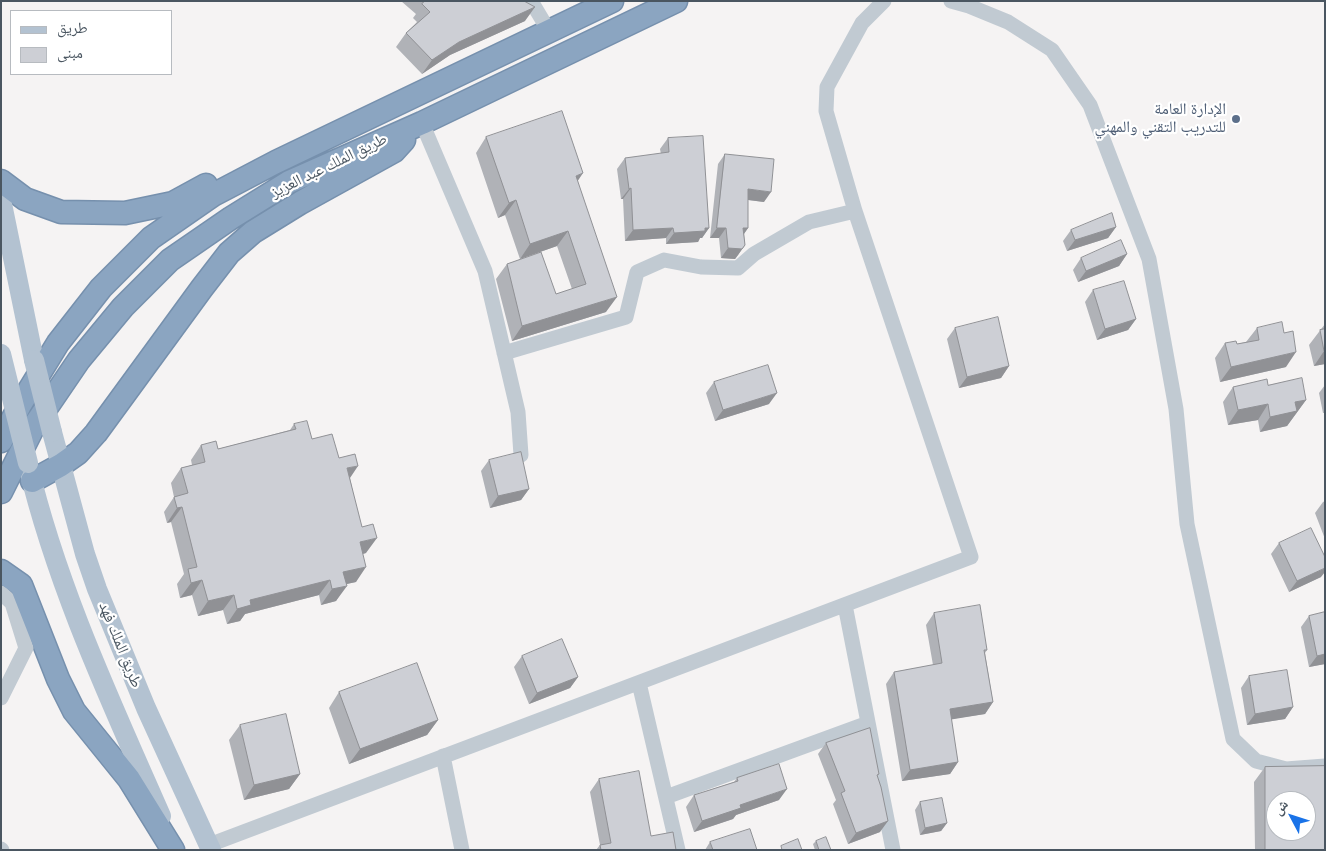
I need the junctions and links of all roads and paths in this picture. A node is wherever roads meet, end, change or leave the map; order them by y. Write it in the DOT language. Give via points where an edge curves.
graph roads {
  1 [pos="531,1"];
  2 [pos="612,1"];
  3 [pos="676,1"];
  4 [pos="884,1"];
  5 [pos="951,1"];
  6 [pos="549,31"];
  7 [pos="384,110"];
  8 [pos="422,123"];
  9 [pos="1,181"];
  10 [pos="1,199"];
  11 [pos="855,212"];
  12 [pos="1,354"];
  13 [pos="504,354"];
  14 [pos="1,441"];
  15 [pos="521,455"];
  16 [pos="61,465"];
  17 [pos="30,472"];
  18 [pos="1,492"];
  19 [pos="1,571"];
  20 [pos="1,593"];
  21 [pos="845,605"];
  22 [pos="639,682"];
  23 [pos="1,698"];
  24 [pos="868,723"];
  25 [pos="443,756"];
  26 [pos="1325,766"];
  27 [pos="666,797"];
  28 [pos="210,847"];
  29 [pos="174,850"];
  30 [pos="462,850"];
  31 [pos="678,850"];
  32 [pos="893,850"];
  1 -- 6 [label="street"];
  2 -- 6 [label="highway, طريق الملك عبد العزيز"];
  3 -- 8 [label="highway, طريق الملك عبد العزيز"];
  4 -- 11 [label="street" via="862,24 827,88 826,111"];
  5 -- 26 [label="street" via="1008,22 1052,50 1090,106 1149,259 1176,409 1187,524 1233,738 1256,761 1286,769"];
  6 -- 7 [label="highway, طريق الملك عبد العزيز"];
  7 -- 9 [label="highway" via="224,175 173,203 125,213 61,212 25,199"];
  7 -- 14 [label="highway, طريق الملك عبد العزيز" via="213,195 151,238 101,288 58,343"];
  8 -- 13 [label="street" via="485,271"];
  8 -- 16 [label="highway" via="394,151 253,232 229,253 96,433 78,453"];
  8 -- 18 [label="highway, طريق الملك عبد العزيز" via="289,182 170,260 123,307 78,360 34,426"];
  10 -- 16 [label="main road, طريق الملك فهد, bridge" via="34,360"];
  11 -- 13 [label="street" via="809,222 754,254 738,268 701,268 664,260 637,272 626,316"];
  11 -- 21 [label="street" via="971,557"];
  12 -- 17 [label="main road, طريق الملك فهد, bridge"];
  13 -- 15 [label="street" via="518,412"];
  16 -- 17 [label="highway"];
  16 -- 28 [label="main road, طريق الملك فهد" via="97,589 146,708"];
  17 -- 29 [label="main road, طريق الملك فهد" via="72,610"];
  19 -- 29 [label="highway" via="21,585 74,711 130,779"];
  20 -- 23 [label="street" via="12,603 26,648"];
  21 -- 22 [label="street"];
  21 -- 24 [label="street"];
  22 -- 25 [label="street"];
  22 -- 27 [label="street"];
  24 -- 27 [label="street"];
  24 -- 32 [label="street"];
  25 -- 28 [label="street"];
  25 -- 30 [label="street"];
  27 -- 31 [label="street"];
}
